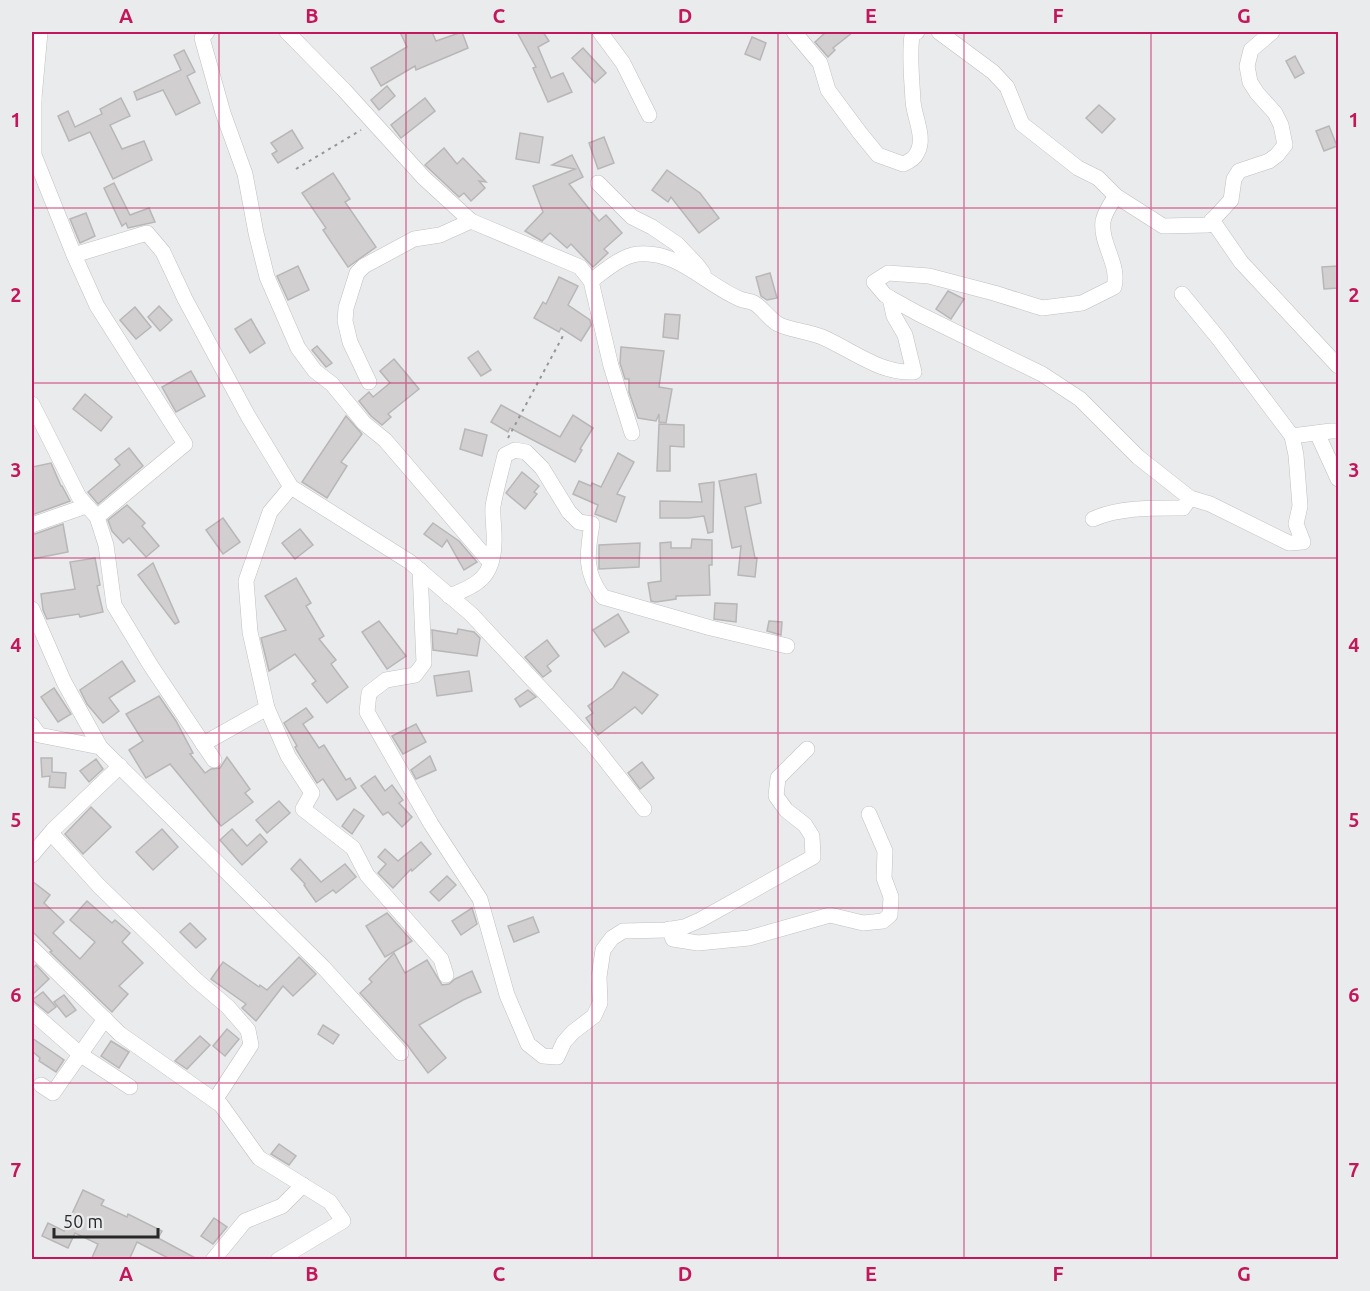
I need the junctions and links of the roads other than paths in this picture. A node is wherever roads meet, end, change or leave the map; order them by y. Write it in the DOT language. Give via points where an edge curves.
graph roads {
  1 [pos="40,32"];
  2 [pos="207,32"];
  3 [pos="287,32"];
  4 [pos="600,32"];
  5 [pos="794,32"];
  6 [pos="917,32"];
  7 [pos="939,32"];
  8 [pos="1272,32"];
  9 [pos="33,97"];
  10 [pos="649,115"];
  11 [pos="598,183"];
  12 [pos="1116,196"];
  13 [pos="1212,220"];
  14 [pos="471,221"];
  15 [pos="74,255"];
  16 [pos="706,279"];
  17 [pos="591,281"];
  18 [pos="1182,294"];
  19 [pos="890,298"];
  20 [pos="1338,366"];
  21 [pos="369,382"];
  22 [pos="32,404"];
  23 [pos="1338,431"];
  24 [pos="632,433"];
  25 [pos="1317,433"];
  26 [pos="1292,436"];
  27 [pos="1338,479"];
  28 [pos="291,487"];
  29 [pos="1190,498"];
  30 [pos="86,506"];
  31 [pos="98,517"];
  32 [pos="1093,519"];
  33 [pos="32,525"];
  34 [pos="490,562"];
  35 [pos="420,570"];
  36 [pos="449,596"];
  37 [pos="32,609"];
  38 [pos="787,646"];
  39 [pos="267,708"];
  40 [pos="32,725"];
  41 [pos="203,744"];
  42 [pos="100,747"];
  43 [pos="807,749"];
  44 [pos="214,760"];
  45 [pos="120,766"];
  46 [pos="644,809"];
  47 [pos="869,814"];
  48 [pos="51,833"];
  49 [pos="32,855"];
  50 [pos="669,929"];
  51 [pos="32,948"];
  52 [pos="446,975"];
  53 [pos="32,1012"];
  54 [pos="105,1019"];
  55 [pos="401,1053"];
  56 [pos="81,1055"];
  57 [pos="41,1085"];
  58 [pos="130,1087"];
  59 [pos="215,1101"];
  60 [pos="303,1185"];
  61 [pos="213,1260"];
  62 [pos="278,1260"];
  1 -- 9 [label="street"];
  2 -- 34 [label="street" via="202,38 245,174 267,277 298,348 364,423 385,440"];
  3 -- 14 [label="street" via="424,178"];
  4 -- 10 [label="street" via="623,63"];
  5 -- 6 [label="street" via="820,63 828,90 860,133 878,154 903,164 918,152 919,144 910,49 912,35"];
  7 -- 12 [label="street" via="1007,87 1022,124 1078,168 1098,178"];
  8 -- 13 [label="street" via="1251,50 1247,66 1250,82 1281,125 1285,145 1269,161 1239,171 1231,200"];
  9 -- 15 [label="street" via="34,155"];
  11 -- 16 [label="street" via="632,217 677,244"];
  12 -- 13 [label="street" via="1163,226 1208,225"];
  12 -- 19 [label="street" via="1103,222 1117,277 1114,287 1082,303 1042,309 929,276 888,273 874,282"];
  13 -- 20 [label="street" via="1241,262"];
  14 -- 17 [label="street" via="580,267"];
  14 -- 21 [label="street" via="440,235 414,239 357,273 345,321 350,342"];
  15 -- 28 [label="street" via="147,233 163,252 248,416"];
  15 -- 31 [label="street" via="97,306 185,444"];
  16 -- 17 [label="street" via="669,258 635,254"];
  16 -- 19 [label="street" via="754,303 779,325 822,337 879,366 901,373 914,372"];
  17 -- 24 [label="street"];
  18 -- 26 [label="street"];
  19 -- 29 [label="street" via="1042,374 1080,399 1138,457"];
  22 -- 30 [label="street"];
  23 -- 25 [label="street"];
  25 -- 26 [label="street"];
  25 -- 27 [label="street"];
  26 -- 29 [label="street" via="1300,506 1296,524 1303,542 1288,543"];
  28 -- 35 [label="street"];
  28 -- 39 [label="street" via="270,512 246,581 249,632"];
  29 -- 32 [label="street" via="1183,508 1146,508"];
  30 -- 31 [label="street"];
  30 -- 33 [label="street"];
  31 -- 41 [label="street" via="114,605"];
  34 -- 36 [label="street" via="487,572 473,587"];
  34 -- 38 [label="street" via="494,546 493,507 505,455 515,450 526,452 542,468 569,512 579,522 592,524 589,572 603,597"];
  35 -- 36 [label="street"];
  35 -- 50 [label="street" via="424,663 415,675 386,680 369,693 367,712 431,824 480,899 507,995 528,1044 543,1056 556,1057 573,1032 594,1016 600,1003 603,950 612,938 623,931"];
  36 -- 46 [label="street" via="471,614 591,742"];
  37 -- 42 [label="street" via="64,682"];
  39 -- 41 [label="street"];
  39 -- 52 [label="street" via="288,756 312,793 303,809 353,848 367,875 441,959"];
  40 -- 42 [label="street" via="39,735"];
  41 -- 44 [label="street"];
  42 -- 45 [label="street"];
  43 -- 50 [label="street" via="778,778 776,796 812,836 813,857 700,920"];
  45 -- 48 [label="street"];
  45 -- 55 [label="street" via="323,967"];
  47 -- 50 [label="street" via="885,851 884,878 891,897 890,915 883,921 862,923 830,915 749,938 698,944 673,939"];
  48 -- 49 [label="street"];
  48 -- 59 [label="street" via="99,886 248,1030 251,1045"];
  51 -- 54 [label="street"];
  53 -- 56 [label="street"];
  54 -- 56 [label="street"];
  54 -- 59 [label="street" via="120,1034"];
  56 -- 57 [label="street" via="52,1093"];
  56 -- 58 [label="street"];
  59 -- 60 [label="street" via="259,1158"];
  60 -- 61 [label="street" via="282,1206 245,1221"];
  60 -- 62 [label="street" via="330,1202 343,1221"];
}
